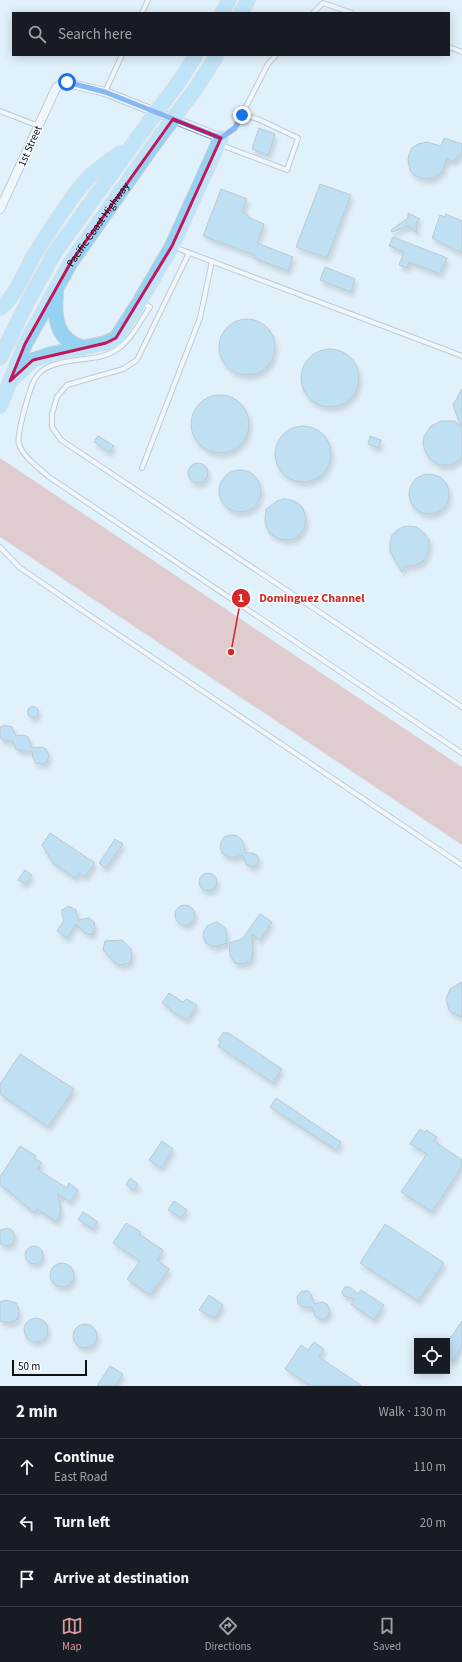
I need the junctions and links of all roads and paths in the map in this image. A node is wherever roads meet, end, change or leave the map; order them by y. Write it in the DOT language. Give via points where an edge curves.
graph roads {
  1 [pos="148,0"];
  2 [pos="229,0"];
  3 [pos="248,0"];
  4 [pos="323,1"];
  5 [pos="142,12"];
  6 [pos="223,12"];
  7 [pos="242,12"];
  8 [pos="315,12"];
  9 [pos="350,12"];
  10 [pos="450,47"];
  11 [pos="462,52"];
  12 [pos="122,56"];
  13 [pos="195,56"];
  14 [pos="216,56"];
  15 [pos="275,56"];
  16 [pos="105,92"];
  17 [pos="0,111"];
  18 [pos="242,115"];
  19 [pos="39,126"];
  20 [pos="136,140"];
  21 [pos="220,141"];
  22 [pos="0,209"];
  23 [pos="172,246"];
  24 [pos="189,253"];
  25 [pos="212,261"];
  26 [pos="57,287"];
  27 [pos="140,301"];
  28 [pos="0,308"];
  29 [pos="83,348"];
  30 [pos="462,356"];
  31 [pos="0,358"];
  32 [pos="10,381"];
  33 [pos="0,406"];
  34 [pos="142,468"];
  35 [pos="0,547"];
  36 [pos="462,708"];
  37 [pos="462,753"];
  38 [pos="462,865"];
  1 -- 5 [label="lane"];
  2 -- 6 [label="highway"];
  3 -- 7 [label="highway"];
  4 -- 8 [label="lane"];
  4 -- 9 [label="lane"];
  10 -- 11 [label="lane"];
  12 -- 16 [label="lane"];
  13 -- 20 [label="highway, Pacific Coast Highway, bridge"];
  14 -- 26 [label="highway, Pacific Coast Highway, bridge" via="71,262"];
  15 -- 18 [label="lane" via="268,64"];
  16 -- 19 [label="street, 1st Street" via="67,82 60,83"];
  16 -- 21 [label="street"];
  17 -- 19 [label="lane"];
  18 -- 21 [label="lane" via="235,128"];
  18 -- 21 [label="lane" via="258,119 298,138 287,170"];
  19 -- 22 [label="street, 1st Street"];
  20 -- 28 [label="highway" via="89,178 70,202 10,297"];
  20 -- 31 [label="highway, Pacific Coast Highway" via="55,252"];
  21 -- 23 [label="highway"];
  23 -- 24 [label="lane"];
  23 -- 27 [label="highway"];
  24 -- 25 [label="lane"];
  24 -- 36 [label="lane" via="137,360 123,369 67,385 57,397 52,414 52,427 60,440"];
  25 -- 30 [label="lane"];
  25 -- 34 [label="lane" via="200,318"];
  26 -- 29 [label="highway" via="55,311 58,326 72,344"];
  26 -- 32 [label="highway, Pacific Coast Highway" via="25,344"];
  27 -- 29 [label="highway" via="116,338"];
  27 -- 37 [label="lane" via="150,307 118,350 100,357 52,365 38,375 32,385 18,434 19,445 24,454 49,477"];
  29 -- 32 [label="highway" via="33,360"];
  32 -- 33 [label="highway, Pacific Coast Highway"];
  35 -- 38 [label="lane" via="20,567 86,613"];
}
